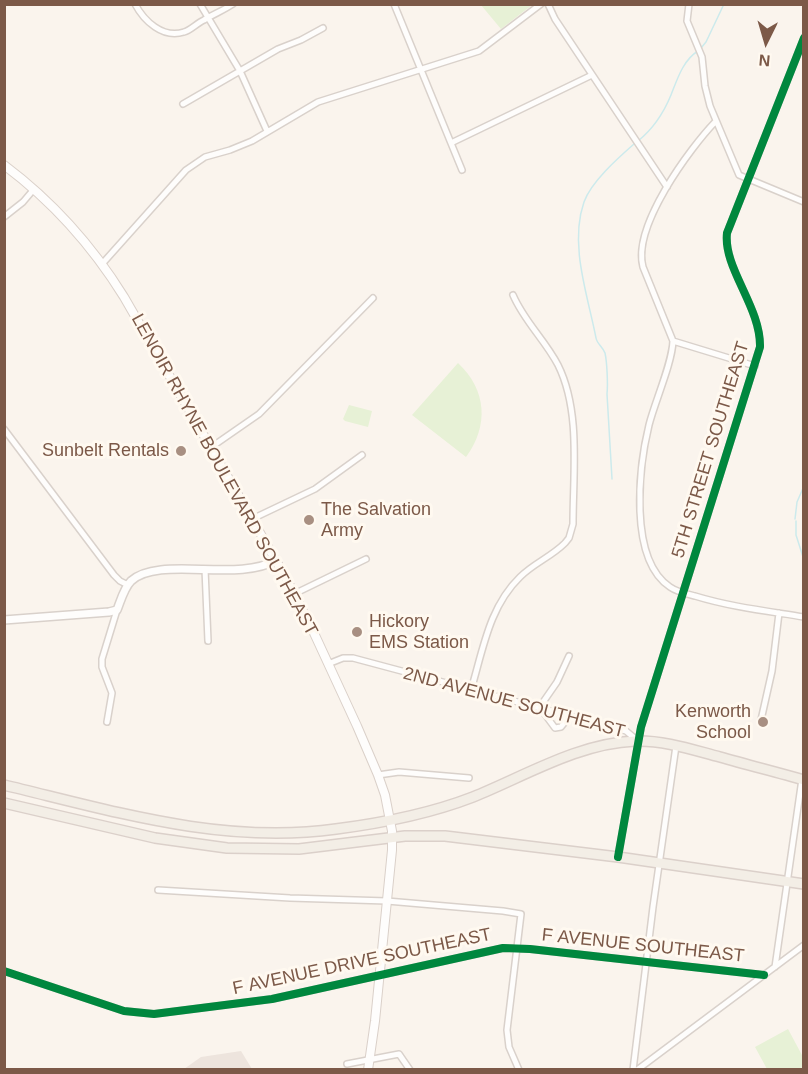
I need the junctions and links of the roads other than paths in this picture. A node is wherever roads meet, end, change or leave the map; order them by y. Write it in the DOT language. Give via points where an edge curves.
graph roads {
  1 [pos="135,4"];
  2 [pos="201,4"];
  3 [pos="233,4"];
  4 [pos="394,4"];
  5 [pos="541,4"];
  6 [pos="548,4"];
  7 [pos="689,4"];
  8 [pos="207,18"];
  9 [pos="323,28"];
  10 [pos="804,38"];
  11 [pos="421,69"];
  12 [pos="240,71"];
  13 [pos="592,75"];
  14 [pos="183,104"];
  15 [pos="716,121"];
  16 [pos="267,131"];
  17 [pos="451,143"];
  18 [pos="4,165"];
  19 [pos="462,170"];
  20 [pos="748,179"];
  21 [pos="667,187"];
  22 [pos="34,189"];
  23 [pos="804,201"];
  24 [pos="4,217"];
  25 [pos="102,264"];
  26 [pos="513,295"];
  27 [pos="373,298"];
  28 [pos="673,342"];
  29 [pos="755,366"];
  30 [pos="4,429"];
  31 [pos="210,448"];
  32 [pos="362,454"];
  33 [pos="252,519"];
  34 [pos="366,559"];
  35 [pos="276,560"];
  36 [pos="205,569"];
  37 [pos="128,585"];
  38 [pos="683,592"];
  39 [pos="294,594"];
  40 [pos="117,610"];
  41 [pos="779,613"];
  42 [pos="804,617"];
  43 [pos="4,620"];
  44 [pos="208,641"];
  45 [pos="569,656"];
  46 [pos="328,664"];
  47 [pos="471,690"];
  48 [pos="539,708"];
  49 [pos="562,714"];
  50 [pos="761,720"];
  51 [pos="107,722"];
  52 [pos="638,741"];
  53 [pos="676,746"];
  54 [pos="378,775"];
  55 [pos="469,778"];
  56 [pos="803,779"];
  57 [pos="4,785"];
  58 [pos="4,803"];
  59 [pos="390,820"];
  60 [pos="392,838"];
  61 [pos="618,857"];
  62 [pos="658,863"];
  63 [pos="787,881"];
  64 [pos="804,884"];
  65 [pos="158,890"];
  66 [pos="387,901"];
  67 [pos="804,945"];
  68 [pos="518,948"];
  69 [pos="646,960"];
  70 [pos="775,967"];
  71 [pos="4,971"];
  72 [pos="380,975"];
  73 [pos="764,975"];
  74 [pos="370,1059"];
  75 [pos="347,1064"];
  76 [pos="368,1070"];
  77 [pos="410,1070"];
  78 [pos="519,1070"];
  79 [pos="635,1070"];
  1 -- 8 [label="street" via="150,24 171,33 187,31"];
  2 -- 8 [label="street"];
  3 -- 8 [label="street"];
  4 -- 11 [label="street"];
  5 -- 11 [label="street" via="484,49"];
  6 -- 13 [label="street"];
  7 -- 15 [label="street" via="687,21 702,57 706,93"];
  8 -- 12 [label="street"];
  9 -- 12 [label="street"];
  10 -- 20 [label="street, 5TH STREET SOUTHEAST"];
  11 -- 16 [label="street" via="318,102"];
  11 -- 17 [label="street"];
  12 -- 14 [label="street"];
  12 -- 16 [label="street"];
  13 -- 17 [label="street"];
  13 -- 21 [label="street"];
  15 -- 20 [label="street" via="739,176"];
  15 -- 21 [label="street"];
  16 -- 25 [label="street" via="190,166"];
  17 -- 19 [label="street"];
  18 -- 22 [label="main road, LENOIR RHYNE BOULEVARD SOUTHEAST"];
  20 -- 23 [label="street"];
  20 -- 29 [label="street, 5TH STREET SOUTHEAST" via="726,240 759,329"];
  21 -- 28 [label="street" via="648,224 641,257"];
  22 -- 24 [label="street"];
  22 -- 25 [label="main road, LENOIR RHYNE BOULEVARD SOUTHEAST"];
  25 -- 31 [label="main road, LENOIR RHYNE BOULEVARD SOUTHEAST"];
  26 -- 47 [label="street" via="554,357 568,391 572,415 573,524 565,543 522,574 497,605"];
  27 -- 31 [label="street" via="259,414"];
  28 -- 29 [label="street"];
  28 -- 38 [label="street" via="646,440 640,513 654,568 667,585"];
  29 -- 38 [label="street, 5TH STREET SOUTHEAST"];
  30 -- 37 [label="street" via="114,575"];
  31 -- 33 [label="main road, LENOIR RHYNE BOULEVARD SOUTHEAST"];
  32 -- 33 [label="street" via="315,489"];
  33 -- 35 [label="main road, LENOIR RHYNE BOULEVARD SOUTHEAST"];
  34 -- 39 [label="street"];
  35 -- 36 [label="street" via="250,568"];
  35 -- 39 [label="main road, LENOIR RHYNE BOULEVARD SOUTHEAST"];
  36 -- 37 [label="street" via="155,572 138,576"];
  36 -- 44 [label="street"];
  37 -- 40 [label="street"];
  38 -- 41 [label="street" via="723,605"];
  38 -- 52 [label="street, 5TH STREET SOUTHEAST"];
  39 -- 46 [label="main road, LENOIR RHYNE BOULEVARD SOUTHEAST"];
  40 -- 43 [label="street"];
  40 -- 51 [label="street" via="102,659 112,693"];
  41 -- 42 [label="street"];
  41 -- 50 [label="street"];
  45 -- 48 [label="street"];
  46 -- 47 [label="street, 2ND AVENUE SOUTHEAST" via="353,658"];
  46 -- 54 [label="main road, LENOIR RHYNE BOULEVARD SOUTHEAST"];
  47 -- 48 [label="street, 2ND AVENUE SOUTHEAST"];
  48 -- 49 [label="street, 2ND AVENUE SOUTHEAST"];
  48 -- 49 [label="street" via="555,728 565,722"];
  49 -- 52 [label="street, 2ND AVENUE SOUTHEAST" via="626,731"];
  52 -- 53 [label="main road, 2ND AVENUE SOUTHEAST"];
  52 -- 59 [label="main road" via="585,751 458,802"];
  52 -- 61 [label="street, 5TH STREET SOUTHEAST"];
  53 -- 56 [label="main road, 2ND AVENUE SOUTHEAST"];
  53 -- 62 [label="street"];
  54 -- 55 [label="street" via="399,772"];
  54 -- 59 [label="main road, LENOIR RHYNE BOULEVARD SOUTHEAST"];
  56 -- 63 [label="street"];
  57 -- 59 [label="main road" via="206,830 290,833"];
  58 -- 60 [label="main road" via="155,838 227,848 299,849"];
  59 -- 60 [label="main road, LENOIR RHYNE BOULEVARD SOUTHEAST"];
  60 -- 61 [label="main road" via="445,836"];
  60 -- 66 [label="main road, LENOIR RHYNE BOULEVARD SOUTHEAST"];
  61 -- 62 [label="main road"];
  62 -- 63 [label="main road"];
  62 -- 69 [label="street"];
  63 -- 64 [label="main road"];
  63 -- 70 [label="street"];
  65 -- 66 [label="street, F AVENUE SOUTHEAST"];
  66 -- 68 [label="street, F AVENUE SOUTHEAST" via="521,914"];
  66 -- 72 [label="main road, LENOIR RHYNE BOULEVARD SOUTHEAST"];
  67 -- 70 [label="street"];
  68 -- 69 [label="street, F AVENUE SOUTHEAST"];
  68 -- 72 [label="street, F AVENUE DRIVE SOUTHEAST" via="491,950"];
  68 -- 78 [label="street" via="507,1029 509,1047"];
  69 -- 73 [label="street, F AVENUE SOUTHEAST"];
  69 -- 79 [label="street"];
  70 -- 73 [label="street"];
  71 -- 72 [label="street, F AVENUE DRIVE SOUTHEAST" via="114,1008 146,1014 272,999"];
  72 -- 74 [label="main road, LENOIR RHYNE BOULEVARD SOUTHEAST"];
  73 -- 79 [label="street"];
  74 -- 75 [label="street"];
  74 -- 76 [label="main road, LENOIR RHYNE BOULEVARD SOUTHEAST"];
  74 -- 77 [label="street" via="399,1054"];
}
